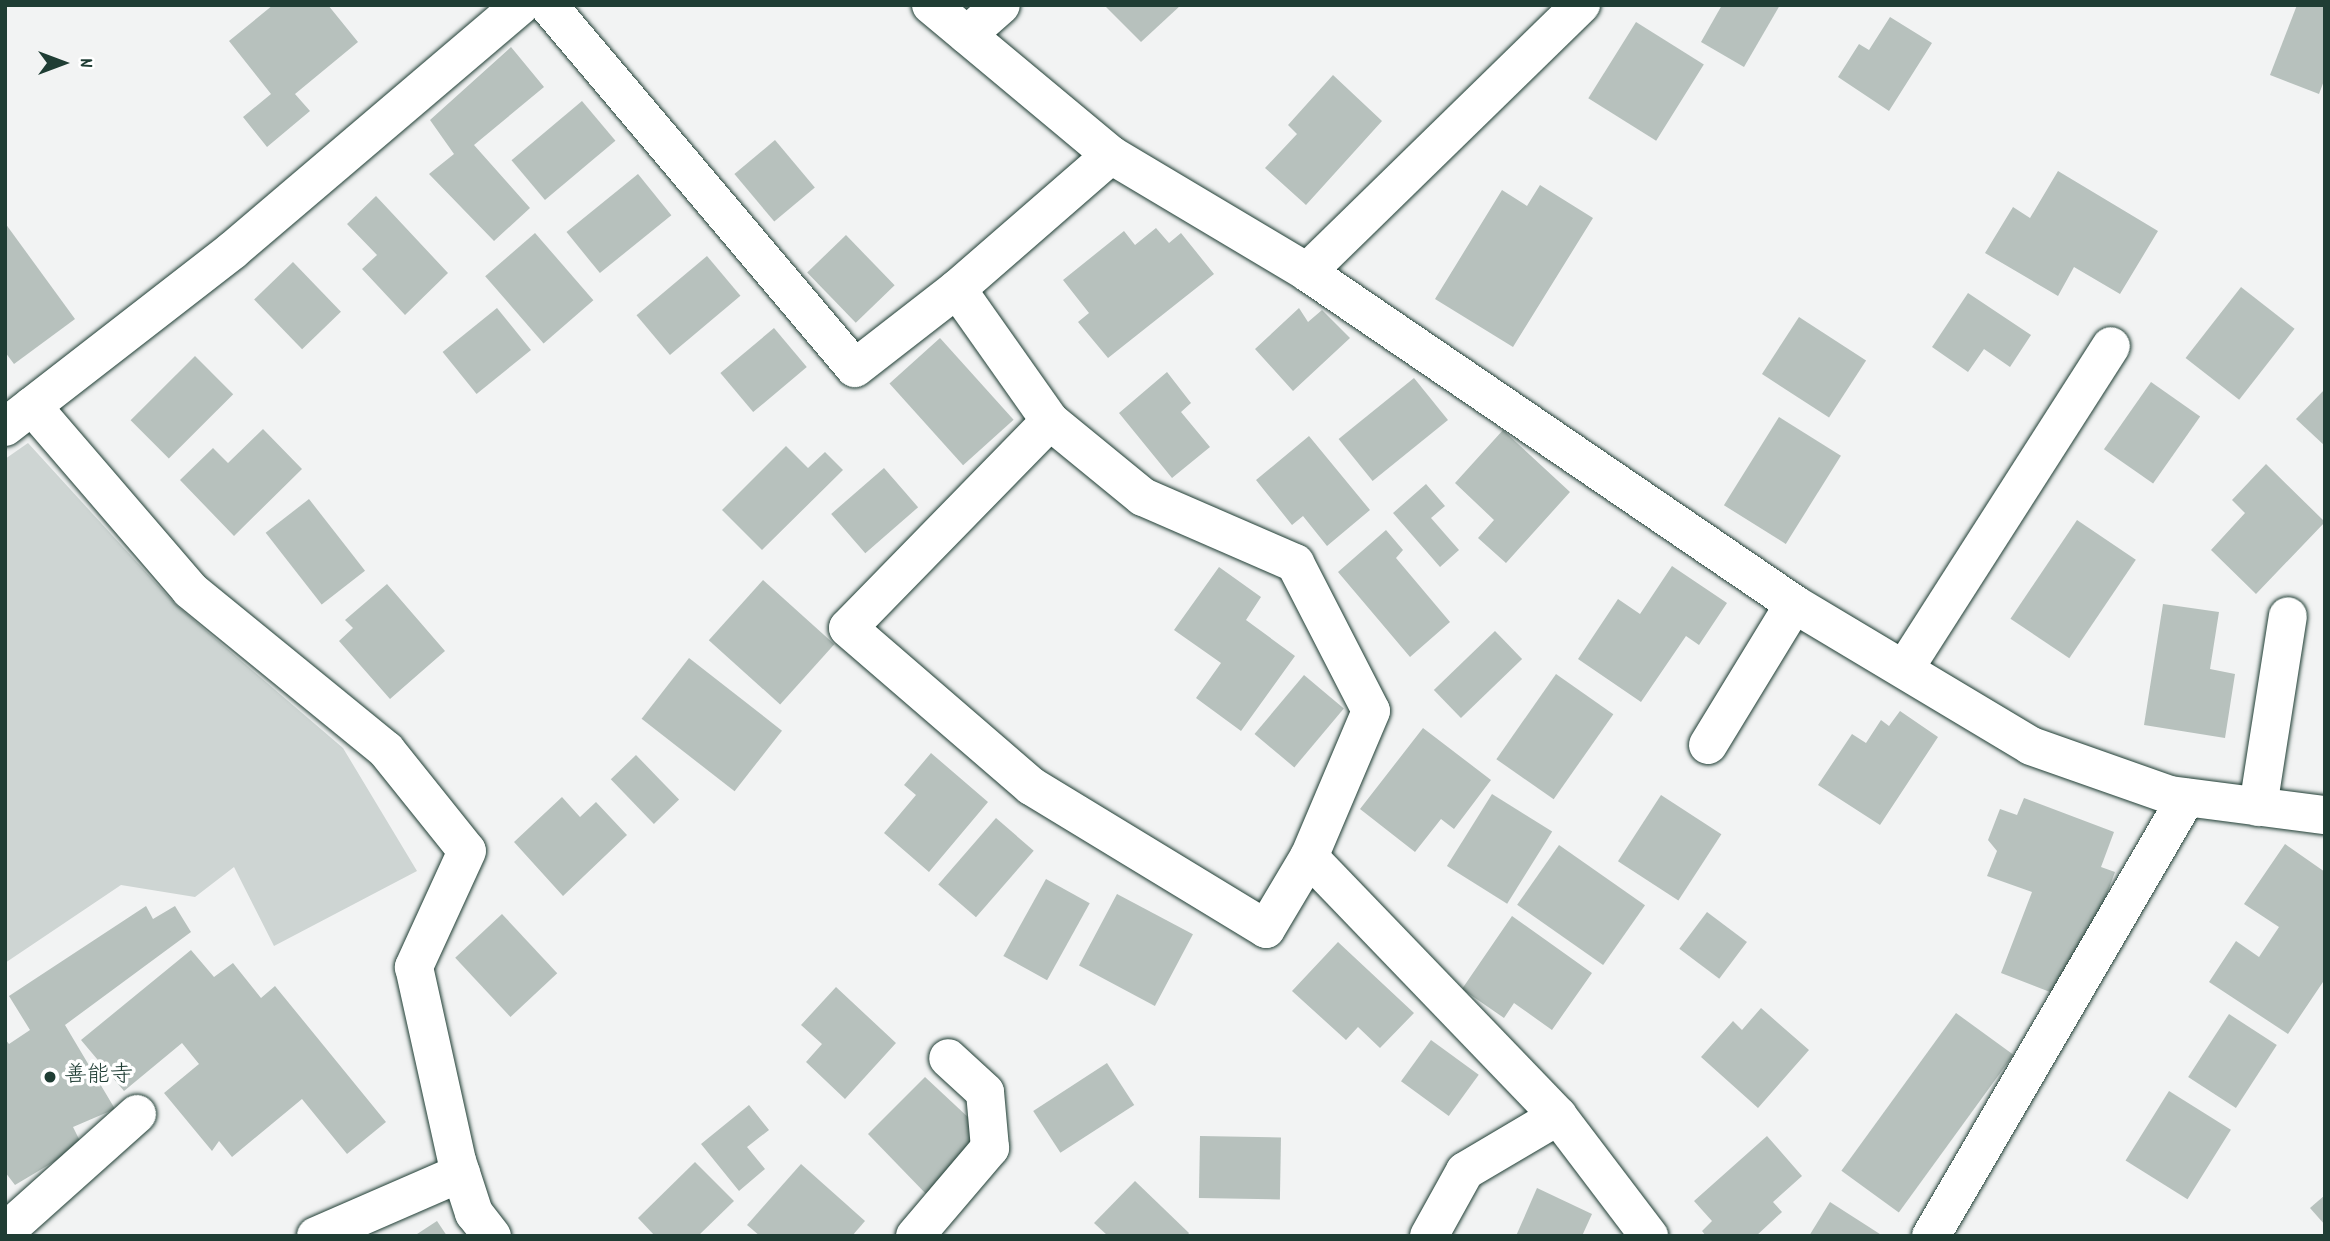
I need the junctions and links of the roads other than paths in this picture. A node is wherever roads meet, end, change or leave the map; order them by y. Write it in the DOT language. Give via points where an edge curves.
graph roads {
  1 [pos="521,5"];
  2 [pos="548,5"];
  3 [pos="931,5"];
  4 [pos="1001,5"];
  5 [pos="1581,5"];
  6 [pos="967,35"];
  7 [pos="1111,155"];
  8 [pos="1307,272"];
  9 [pos="957,289"];
  10 [pos="2111,346"];
  11 [pos="18,416"];
  12 [pos="1050,421"];
  13 [pos="1794,604"];
  14 [pos="2288,616"];
  15 [pos="1905,667"];
  16 [pos="1708,745"];
  17 [pos="2186,798"];
  18 [pos="2258,807"];
  19 [pos="2325,815"];
  20 [pos="1309,857"];
  21 [pos="948,1058"];
  22 [pos="137,1114"];
  23 [pos="1558,1116"];
  24 [pos="461,1173"];
  25 [pos="5,1232"];
  26 [pos="316,1236"];
  27 [pos="492,1236"];
  28 [pos="915,1236"];
  29 [pos="1429,1236"];
  30 [pos="1649,1236"];
  31 [pos="1931,1236"];
  1 -- 11 [label="street" via="233,250"];
  2 -- 9 [label="street" via="855,368"];
  3 -- 6 [label="street"];
  4 -- 6 [label="street"];
  5 -- 8 [label="street"];
  6 -- 7 [label="street"];
  7 -- 8 [label="street"];
  7 -- 9 [label="street"];
  8 -- 13 [label="street"];
  9 -- 12 [label="street"];
  10 -- 15 [label="street"];
  11 -- 24 [label="street" via="190,590 386,750 467,851 414,967"];
  12 -- 20 [label="street" via="1143,496 1295,563 1371,711"];
  12 -- 20 [label="street" via="848,628 1031,786 1266,929"];
  13 -- 15 [label="street"];
  13 -- 16 [label="street"];
  14 -- 18 [label="street"];
  15 -- 17 [label="street" via="2031,746"];
  17 -- 18 [label="street"];
  17 -- 31 [label="street"];
  18 -- 19 [label="street"];
  20 -- 23 [label="street"];
  21 -- 28 [label="street" via="985,1092 990,1148"];
  22 -- 25 [label="street"];
  23 -- 29 [label="street" via="1465,1171"];
  23 -- 30 [label="street"];
  24 -- 26 [label="street"];
  24 -- 27 [label="street" via="474,1213"];
}
